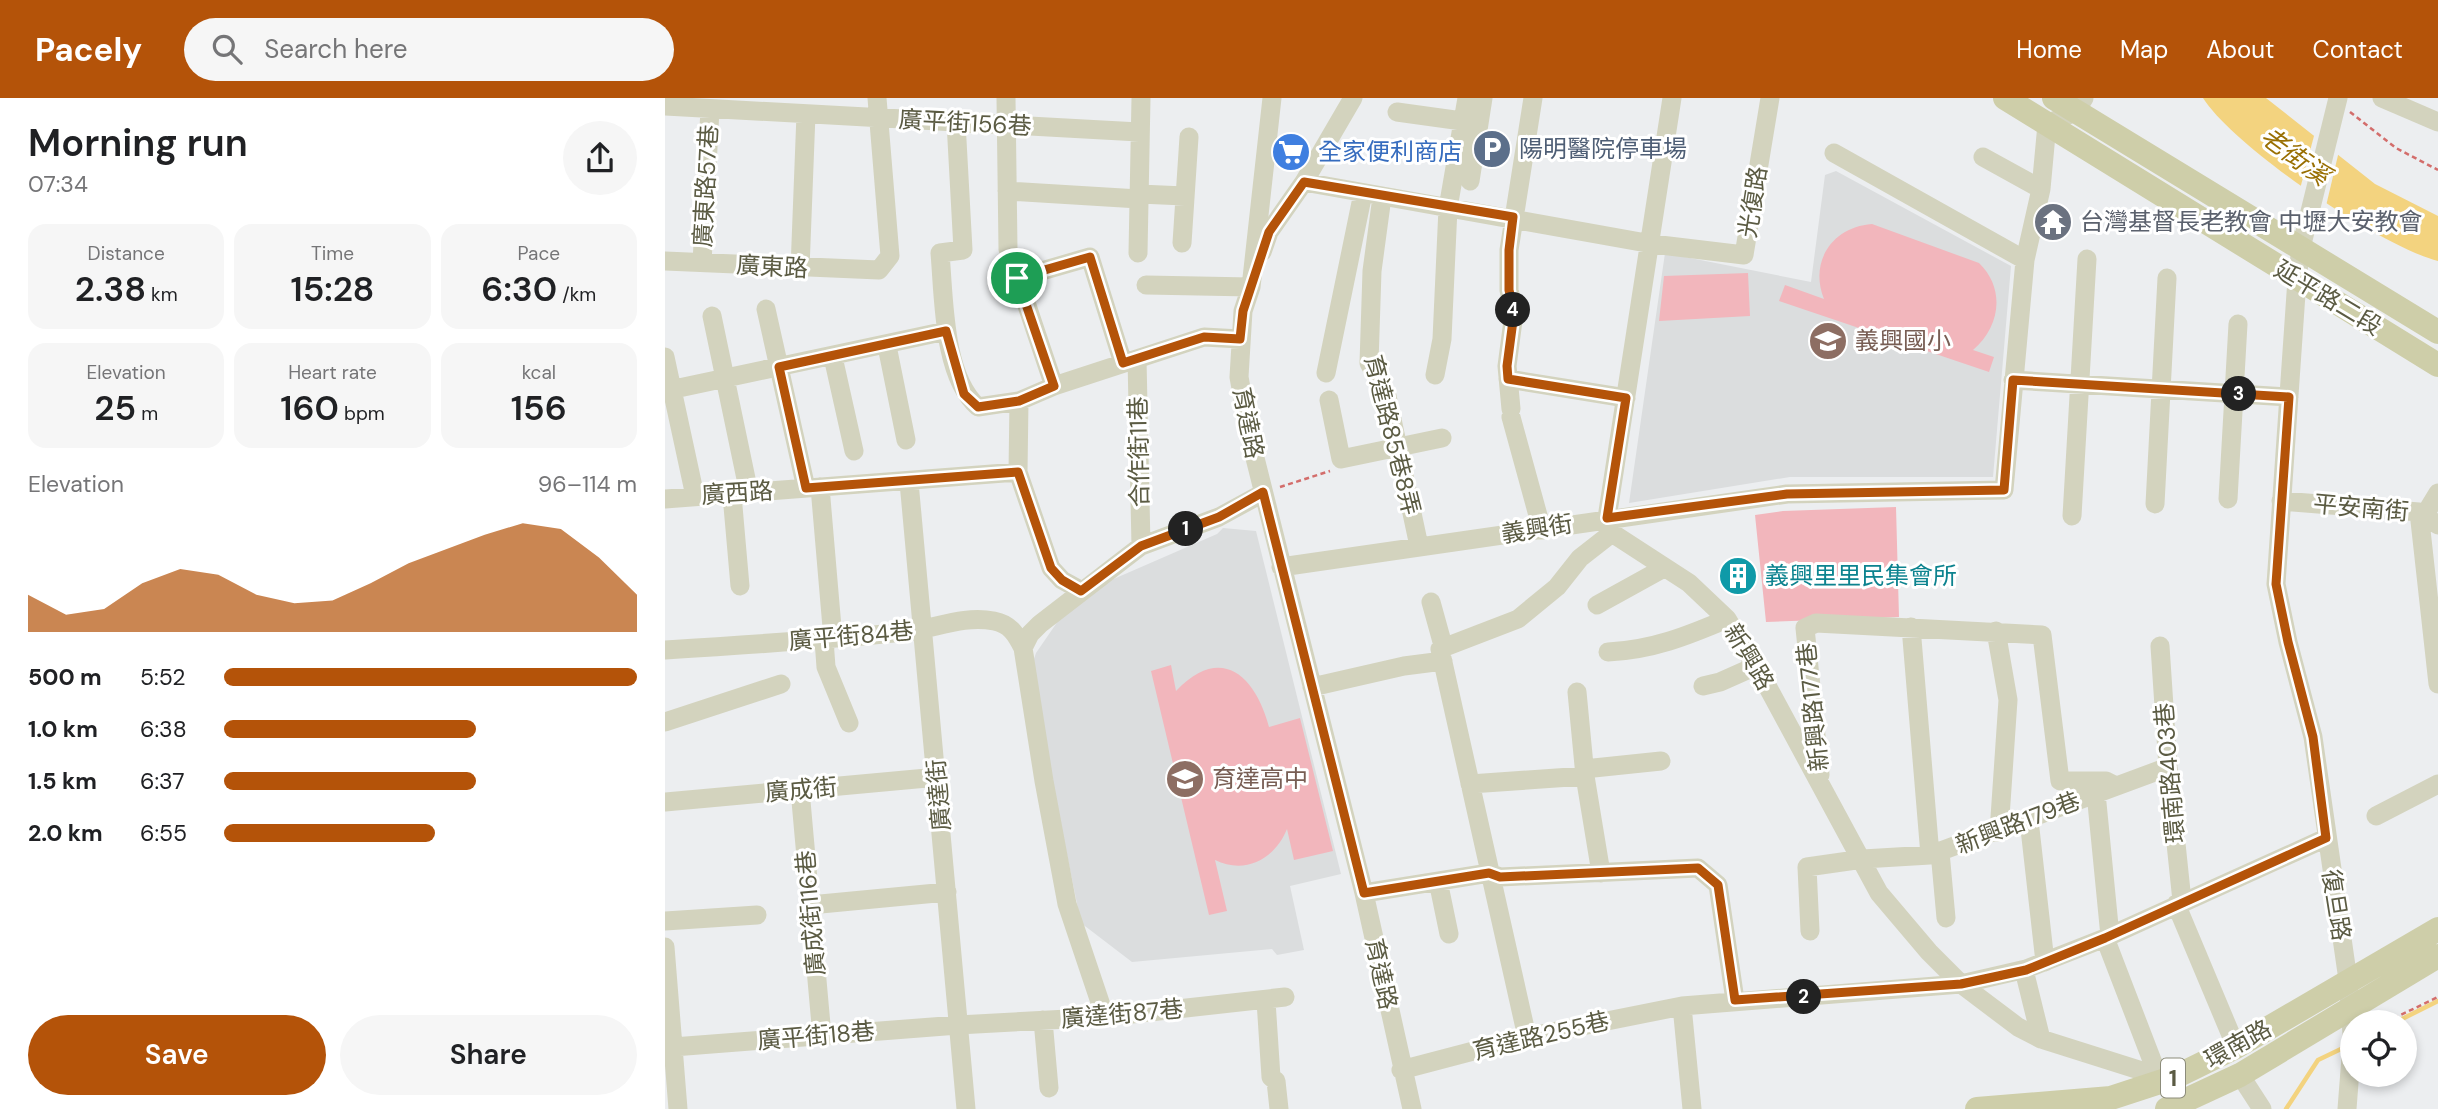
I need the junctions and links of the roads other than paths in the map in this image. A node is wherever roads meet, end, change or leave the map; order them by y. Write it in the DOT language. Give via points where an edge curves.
graph roads {
  1 [pos="877,98"];
  2 [pos="1006,98"];
  3 [pos="1141,98"];
  4 [pos="1272,98"];
  5 [pos="1353,98"];
  6 [pos="1467,98"];
  7 [pos="1483,98"];
  8 [pos="1533,98"];
  9 [pos="1672,98"];
  10 [pos="1770,98"];
  11 [pos="2005,98"];
  12 [pos="2054,98"];
  13 [pos="2382,98"];
  14 [pos="2338,103"];
  15 [pos="2080,105"];
  16 [pos="665,106"];
  17 [pos="710,109"];
  18 [pos="1397,112"];
  19 [pos="806,114"];
  20 [pos="879,118"];
  21 [pos="1462,121"];
  22 [pos="2438,121"];
  23 [pos="956,122"];
  24 [pos="2047,124"];
  25 [pos="1005,126"];
  26 [pos="1139,132"];
  27 [pos="1189,137"];
  28 [pos="1834,153"];
  29 [pos="1983,157"];
  30 [pos="1469,181"];
  31 [pos="1304,182"];
  32 [pos="2041,189"];
  33 [pos="1007,191"];
  34 [pos="1372,195"];
  35 [pos="1139,196"];
  36 [pos="1185,196"];
  37 [pos="1448,208"];
  38 [pos="1513,217"];
  39 [pos="1182,243"];
  40 [pos="1652,244"];
  41 [pos="2301,248"];
  42 [pos="1138,253"];
  43 [pos="2087,259"];
  44 [pos="2025,260"];
  45 [pos="665,261"];
  46 [pos="702,263"];
  47 [pos="800,269"];
  48 [pos="1014,272"];
  49 [pos="2167,278"];
  50 [pos="2297,279"];
  51 [pos="1146,285"];
  52 [pos="1251,287"];
  53 [pos="766,309"];
  54 [pos="712,316"];
  55 [pos="2238,324"];
  56 [pos="946,331"];
  57 [pos="2438,332"];
  58 [pos="1240,339"];
  59 [pos="887,346"];
  60 [pos="665,357"];
  61 [pos="833,357"];
  62 [pos="1130,361"];
  63 [pos="2438,365"];
  64 [pos="779,367"];
  65 [pos="1326,373"];
  66 [pos="1507,373"];
  67 [pos="1435,376"];
  68 [pos="725,379"];
  69 [pos="2013,380"];
  70 [pos="2079,385"];
  71 [pos="1054,386"];
  72 [pos="2162,389"];
  73 [pos="668,390"];
  74 [pos="2236,394"];
  75 [pos="2289,397"];
  76 [pos="1626,398"];
  77 [pos="1329,400"];
  78 [pos="1019,401"];
  79 [pos="1442,438"];
  80 [pos="906,440"];
  81 [pos="1397,447"];
  82 [pos="853,451"];
  83 [pos="1018,472"];
  84 [pos="909,482"];
  85 [pos="813,487"];
  86 [pos="1263,492"];
  87 [pos="2438,493"];
  88 [pos="741,494"];
  89 [pos="695,496"];
  90 [pos="665,499"];
  91 [pos="2228,499"];
  92 [pos="2281,501"];
  93 [pos="2155,504"];
  94 [pos="2072,516"];
  95 [pos="2427,518"];
  96 [pos="1609,525"];
  97 [pos="1542,530"];
  98 [pos="1141,546"];
  99 [pos="1419,547"];
  100 [pos="1281,567"];
  101 [pos="1664,568"];
  102 [pos="740,586"];
  103 [pos="1081,591"];
  104 [pos="1431,603"];
  105 [pos="1597,605"];
  106 [pos="1727,619"];
  107 [pos="1911,627"];
  108 [pos="924,630"];
  109 [pos="1996,631"];
  110 [pos="829,639"];
  111 [pos="2160,646"];
  112 [pos="1023,648"];
  113 [pos="665,650"];
  114 [pos="1608,652"];
  115 [pos="1443,655"];
  116 [pos="1756,666"];
  117 [pos="781,684"];
  118 [pos="2438,684"];
  119 [pos="1703,686"];
  120 [pos="1312,687"];
  121 [pos="1577,692"];
  122 [pos="665,722"];
  123 [pos="849,723"];
  124 [pos="1661,761"];
  125 [pos="2168,767"];
  126 [pos="1584,772"];
  127 [pos="937,777"];
  128 [pos="2438,784"];
  129 [pos="1470,785"];
  130 [pos="2116,786"];
  131 [pos="1821,787"];
  132 [pos="800,790"];
  133 [pos="2097,793"];
  134 [pos="665,802"];
  135 [pos="2376,816"];
  136 [pos="2029,820"];
  137 [pos="1999,832"];
  138 [pos="2326,838"];
  139 [pos="1935,853"];
  140 [pos="1863,859"];
  141 [pos="1489,873"];
  142 [pos="1601,873"];
  143 [pos="1438,881"];
  144 [pos="947,892"];
  145 [pos="1364,893"];
  146 [pos="2179,902"];
  147 [pos="810,905"];
  148 [pos="757,915"];
  149 [pos="1946,918"];
  150 [pos="665,921"];
  151 [pos="2438,929"];
  152 [pos="1810,931"];
  153 [pos="1449,934"];
  154 [pos="2107,937"];
  155 [pos="665,947"];
  156 [pos="2438,956"];
  157 [pos="2045,962"];
  158 [pos="2024,970"];
  159 [pos="2348,980"];
  160 [pos="1961,984"];
  161 [pos="1735,1000"];
  162 [pos="1682,1006"];
  163 [pos="2349,1007"];
  164 [pos="2349,1010"];
  165 [pos="1105,1017"];
  166 [pos="1043,1020"];
  167 [pos="958,1025"];
  168 [pos="822,1035"];
  169 [pos="1527,1037"];
  170 [pos="2041,1039"];
  171 [pos="673,1047"];
  172 [pos="2236,1047"];
  173 [pos="1401,1070"];
  174 [pos="2240,1075"];
  175 [pos="2167,1077"];
  176 [pos="2349,1087"];
  177 [pos="1049,1088"];
  178 [pos="678,1109"];
  179 [pos="966,1109"];
  180 [pos="1279,1109"];
  181 [pos="1412,1109"];
  182 [pos="1692,1109"];
  183 [pos="1977,1109"];
  184 [pos="2167,1109"];
  185 [pos="2262,1109"];
  186 [pos="2347,1109"];
  1 -- 20 [label="street"];
  2 -- 25 [label="street"];
  3 -- 26 [label="street"];
  4 -- 52 [label="street, 育達路"];
  5 -- 31 [label="street"];
  6 -- 21 [label="street"];
  7 -- 30 [label="street"];
  8 -- 38 [label="street"];
  9 -- 40 [label="street"];
  10 -- 40 [label="street, 光復路" via="1744,255"];
  11 -- 24 [label="main road, 延平路二段"];
  12 -- 15 [label="main road, 延平路二段"];
  13 -- 22 [label="street"];
  14 -- 41 [label="street, 復旦路"];
  15 -- 24 [label="street"];
  15 -- 41 [label="main road, 延平路二段"];
  16 -- 17 [label="street, 廣平街156巷"];
  17 -- 19 [label="street, 廣平街156巷"];
  17 -- 46 [label="street, 廣東路57巷"];
  18 -- 21 [label="street"];
  19 -- 20 [label="street, 廣平街156巷"];
  19 -- 47 [label="street"];
  20 -- 23 [label="street, 廣平街156巷"];
  20 -- 47 [label="street, 廣東路" via="890,256 879,270"];
  21 -- 37 [label="street"];
  23 -- 25 [label="street, 廣平街156巷"];
  23 -- 56 [label="street" via="963,250 940,253"];
  24 -- 32 [label="street"];
  24 -- 50 [label="main road, 延平路二段"];
  25 -- 26 [label="street, 廣平街156巷"];
  25 -- 33 [label="street"];
  26 -- 35 [label="street"];
  27 -- 36 [label="street"];
  28 -- 44 [label="street"];
  29 -- 32 [label="street"];
  31 -- 34 [label="street"];
  31 -- 52 [label="street" via="1269,232"];
  32 -- 44 [label="street"];
  33 -- 35 [label="street"];
  33 -- 48 [label="street"];
  34 -- 37 [label="street"];
  34 -- 65 [label="street"];
  34 -- 81 [label="street, 育達路85巷8弄" via="1369,363 1387,396"];
  35 -- 36 [label="street"];
  35 -- 42 [label="street"];
  36 -- 39 [label="street"];
  37 -- 38 [label="street"];
  37 -- 67 [label="street" via="1442,339"];
  38 -- 40 [label="street"];
  38 -- 66 [label="street" via="1509,290 1514,313"];
  40 -- 76 [label="street"];
  41 -- 50 [label="street, 復旦路"];
  41 -- 57 [label="main road, 延平路二段"];
  43 -- 70 [label="street"];
  44 -- 69 [label="street"];
  45 -- 46 [label="street, 廣東路"];
  46 -- 47 [label="street, 廣東路"];
  48 -- 62 [label="street, 合作街11巷" via="1090,257"];
  48 -- 71 [label="street"];
  49 -- 72 [label="street"];
  50 -- 63 [label="main road, 延平路二段"];
  50 -- 75 [label="street, 復旦路"];
  51 -- 52 [label="street"];
  52 -- 58 [label="street, 育達路"];
  53 -- 64 [label="street"];
  54 -- 68 [label="street"];
  55 -- 74 [label="street"];
  56 -- 59 [label="street"];
  56 -- 78 [label="street" via="964,394 978,407"];
  58 -- 62 [label="street" via="1204,337"];
  58 -- 86 [label="street, 育達路" via="1239,377"];
  59 -- 61 [label="street"];
  59 -- 80 [label="street"];
  60 -- 73 [label="street"];
  61 -- 64 [label="street"];
  61 -- 82 [label="street"];
  62 -- 71 [label="street"];
  62 -- 98 [label="street, 合作街11巷"];
  64 -- 68 [label="street"];
  64 -- 85 [label="street"];
  66 -- 76 [label="street"];
  66 -- 97 [label="street" via="1511,413"];
  68 -- 73 [label="street"];
  68 -- 88 [label="street"];
  69 -- 70 [label="street"];
  69 -- 96 [label="street, 義興街" via="2004,490 1787,494"];
  70 -- 72 [label="street"];
  70 -- 94 [label="street"];
  71 -- 78 [label="street"];
  72 -- 74 [label="street"];
  72 -- 93 [label="street"];
  73 -- 89 [label="street"];
  74 -- 75 [label="street"];
  74 -- 91 [label="street"];
  75 -- 92 [label="street, 復旦路"];
  76 -- 96 [label="street"];
  77 -- 81 [label="street" via="1341,459"];
  78 -- 83 [label="street"];
  79 -- 81 [label="street"];
  81 -- 99 [label="street, 育達路85巷8弄"];
  83 -- 84 [label="street, 廣西路"];
  83 -- 103 [label="street" via="1051,568"];
  84 -- 85 [label="street, 廣西路"];
  84 -- 108 [label="street, 廣達街"];
  85 -- 88 [label="street, 廣西路"];
  85 -- 110 [label="street"];
  86 -- 98 [label="street" via="1219,517"];
  86 -- 100 [label="street, 育達路"];
  87 -- 95 [label="street"];
  88 -- 89 [label="street, 廣西路"];
  88 -- 102 [label="street"];
  89 -- 90 [label="street, 廣西路"];
  92 -- 95 [label="street, 平安南街"];
  92 -- 138 [label="street, 復旦路" via="2276,584 2313,737"];
  95 -- 118 [label="street"];
  96 -- 97 [label="street, 義興街"];
  96 -- 101 [label="street, 新興路"];
  96 -- 115 [label="street" via="1557,587 1518,619"];
  97 -- 99 [label="street, 義興街"];
  98 -- 103 [label="street"];
  99 -- 100 [label="street, 義興街"];
  100 -- 120 [label="street, 育達路"];
  101 -- 105 [label="street"];
  101 -- 106 [label="street, 新興路" via="1708,598"];
  103 -- 112 [label="street" via="1030,634"];
  104 -- 115 [label="street"];
  106 -- 114 [label="street" via="1672,642"];
  106 -- 116 [label="street, 新興路"];
  107 -- 109 [label="street"];
  107 -- 131 [label="street, 新興路177巷" via="1816,623 1805,628"];
  107 -- 139 [label="street"];
  108 -- 110 [label="street, 廣平街84巷"];
  108 -- 112 [label="street, 廣平街84巷" via="939,622 996,621 1014,631"];
  108 -- 127 [label="street, 廣達街"];
  109 -- 130 [label="street" via="2042,635 2060,781 2106,781"];
  109 -- 137 [label="street" via="2008,700"];
  110 -- 113 [label="street, 廣平街84巷"];
  110 -- 123 [label="street" via="826,667"];
  111 -- 125 [label="street, 環南路403巷"];
  112 -- 165 [label="street" via="1067,904"];
  115 -- 120 [label="street"];
  115 -- 129 [label="street"];
  116 -- 119 [label="street"];
  116 -- 131 [label="street, 新興路"];
  117 -- 122 [label="street"];
  120 -- 145 [label="street, 育達路"];
  121 -- 126 [label="street"];
  124 -- 126 [label="street"];
  125 -- 130 [label="street, 新興路179巷"];
  125 -- 146 [label="street, 環南路403巷"];
  126 -- 129 [label="street"];
  126 -- 142 [label="street"];
  127 -- 132 [label="street, 廣成街"];
  127 -- 144 [label="street, 廣達街"];
  128 -- 135 [label="street"];
  129 -- 141 [label="street"];
  130 -- 133 [label="street, 新興路179巷"];
  131 -- 140 [label="street, 新興路"];
  132 -- 134 [label="street, 廣成街"];
  132 -- 147 [label="street, 廣成街116巷"];
  133 -- 136 [label="street, 新興路179巷"];
  133 -- 154 [label="street"];
  136 -- 137 [label="street, 新興路179巷"];
  136 -- 157 [label="street"];
  137 -- 139 [label="street, 新興路179巷"];
  138 -- 146 [label="street, 育達路255巷"];
  138 -- 159 [label="street, 復旦路"];
  139 -- 140 [label="street, 新興路179巷"];
  139 -- 149 [label="street"];
  140 -- 152 [label="street, 新興路179巷" via="1807,867"];
  140 -- 160 [label="street, 新興路" via="1879,893"];
  141 -- 142 [label="street" via="1500,877"];
  141 -- 143 [label="street"];
  141 -- 169 [label="street"];
  142 -- 161 [label="street" via="1698,868 1718,885"];
  143 -- 145 [label="street"];
  143 -- 153 [label="street"];
  144 -- 147 [label="street"];
  144 -- 167 [label="street, 廣達街"];
  145 -- 173 [label="street, 育達路"];
  146 -- 154 [label="street, 育達路255巷"];
  146 -- 172 [label="street, 環南路403巷"];
  147 -- 168 [label="street, 廣成街116巷"];
  148 -- 150 [label="street"];
  151 -- 159 [label="main road, 環南路 / 1"];
  154 -- 157 [label="street, 育達路255巷"];
  154 -- 175 [label="street"];
  155 -- 171 [label="street"];
  156 -- 163 [label="main road, 環南路 / 1"];
  157 -- 158 [label="street, 育達路255巷"];
  158 -- 160 [label="street, 育達路255巷"];
  158 -- 170 [label="street"];
  159 -- 163 [label="street, 復旦路"];
  159 -- 172 [label="main road, 環南路 / 1"];
  160 -- 161 [label="street, 育達路255巷"];
  160 -- 170 [label="street, 新興路"];
  161 -- 162 [label="street, 育達路255巷"];
  162 -- 169 [label="street, 育達路255巷"];
  162 -- 182 [label="street"];
  163 -- 164 [label="street, 復旦路"];
  163 -- 174 [label="main road, 環南路 / 1"];
  165 -- 166 [label="street, 廣達街87巷"];
  165 -- 180 [label="street, 廣達街87巷" via="1276,999 1271,1077 1276,1080"];
  166 -- 167 [label="street, 廣達街87巷"];
  166 -- 177 [label="street"];
  167 -- 168 [label="street, 廣平街18巷"];
  167 -- 179 [label="street, 廣達街"];
  168 -- 171 [label="street, 廣平街18巷"];
  169 -- 173 [label="street, 育達路255巷"];
  170 -- 175 [label="street, 新興路"];
  171 -- 178 [label="street"];
  172 -- 175 [label="main road, 環南路 / 1"];
  173 -- 181 [label="street, 育達路"];
  174 -- 184 [label="main road, 環南路 / 1"];
  174 -- 185 [label="street"];
  175 -- 183 [label="main road, 環南路 / 1" via="2111,1098"];
  176 -- 186 [label="street"];
}
